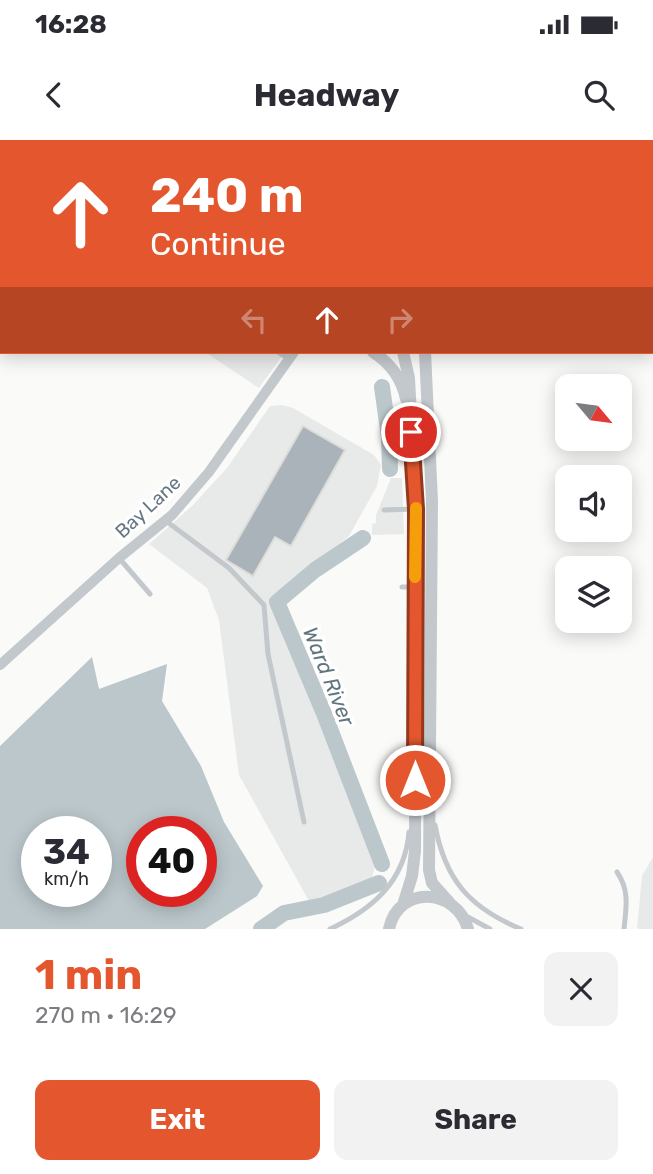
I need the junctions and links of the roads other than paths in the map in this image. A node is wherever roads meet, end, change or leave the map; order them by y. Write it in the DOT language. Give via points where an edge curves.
graph roads {
  1 [pos="287,354"];
  2 [pos="376,354"];
  3 [pos="404,354"];
  4 [pos="425,354"];
  5 [pos="415,472"];
  6 [pos="416,509"];
  7 [pos="384,510"];
  8 [pos="166,521"];
  9 [pos="119,558"];
  10 [pos="150,594"];
  11 [pos="0,665"];
  12 [pos="430,770"];
  13 [pos="415,780"];
  14 [pos="304,822"];
  15 [pos="617,872"];
  16 [pos="404,905"];
  17 [pos="453,905"];
  18 [pos="330,929"];
  19 [pos="389,929"];
  20 [pos="468,929"];
  21 [pos="490,929"];
  22 [pos="521,929"];
  23 [pos="624,929"];
  1 -- 8 [label="street, Bay Lane" via="209,472"];
  2 -- 5 [label="street" via="386,361 404,392"];
  3 -- 5 [label="street" via="410,378"];
  4 -- 12 [label="street" via="432,500"];
  5 -- 6 [label="street"];
  6 -- 7 [label="lane"];
  6 -- 13 [label="street" via="408,587"];
  8 -- 9 [label="street, Bay Lane"];
  8 -- 14 [label="lane" via="229,568 264,605 268,654"];
  9 -- 10 [label="lane"];
  9 -- 11 [label="street, Bay Lane"];
  12 -- 17 [label="street" via="429,870 432,883"];
  12 -- 22 [label="lane" via="438,846 456,884 482,910"];
  13 -- 16 [label="street" via="415,851"];
  13 -- 18 [label="lane" via="408,847 399,872 376,901"];
  15 -- 23 [label="lane" via="627,897"];
  16 -- 17 [label="street" via="426,896"];
  16 -- 19 [label="street"];
  17 -- 20 [label="street"];
  17 -- 21 [label="lane"];
}
